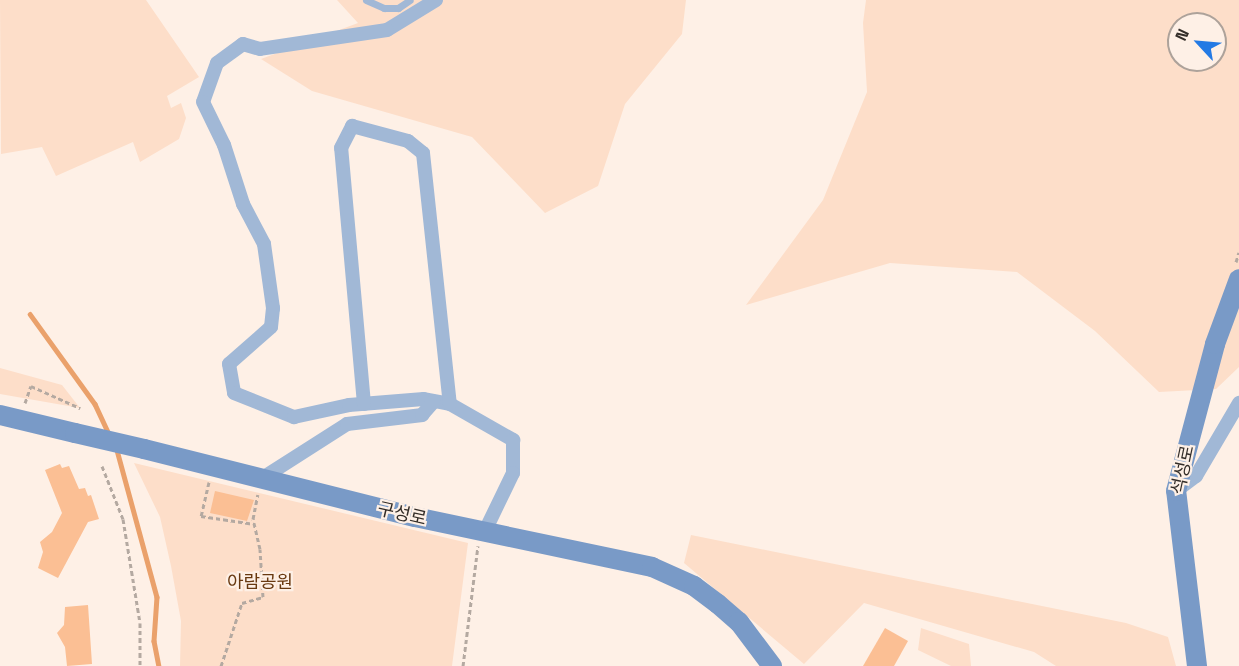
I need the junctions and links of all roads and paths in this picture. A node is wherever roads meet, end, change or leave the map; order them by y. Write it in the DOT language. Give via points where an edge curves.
graph roads {
  1 [pos="366,0"];
  2 [pos="410,0"];
  3 [pos="436,0"];
  4 [pos="1239,279"];
  5 [pos="434,401"];
  6 [pos="1239,403"];
  7 [pos="364,404"];
  8 [pos="450,404"];
  9 [pos="80,408"];
  10 [pos="0,415"];
  11 [pos="20,419"];
  12 [pos="102,466"];
  13 [pos="213,467"];
  14 [pos="261,479"];
  15 [pos="1176,490"];
  16 [pos="254,524"];
  17 [pos="485,531"];
  18 [pos="140,666"];
  19 [pos="221,666"];
  20 [pos="463,666"];
  21 [pos="771,666"];
  22 [pos="1197,666"];
  1 -- 2 [label="lane" via="384,8 398,8"];
  3 -- 7 [label="street" via="387,30 260,49 243,44 218,63 203,102 224,145 243,204 264,244 273,308 271,327 229,364 234,393 294,417"];
  4 -- 15 [label="street, 석성로" via="1215,344"];
  5 -- 7 [label="street"];
  5 -- 8 [label="street"];
  5 -- 14 [label="street" via="422,415 347,424"];
  6 -- 15 [label="street" via="1196,476"];
  7 -- 8 [label="street" via="341,148 352,126 408,141 423,153"];
  8 -- 17 [label="street" via="513,440 513,473"];
  9 -- 11 [label="path" via="31,386"];
  10 -- 11 [label="street, 구성로"];
  11 -- 13 [label="street, 구성로, bridge"];
  12 -- 18 [label="path" via="123,519 140,623"];
  13 -- 14 [label="street, 구성로"];
  13 -- 16 [label="path" via="201,516"];
  14 -- 16 [label="path"];
  14 -- 17 [label="street, 구성로"];
  15 -- 22 [label="street, 석성로"];
  16 -- 19 [label="path" via="263,597 242,603"];
  17 -- 20 [label="path" via="472,570"];
  17 -- 21 [label="street, 구성로" via="612,556 675,576 738,622"];
}
